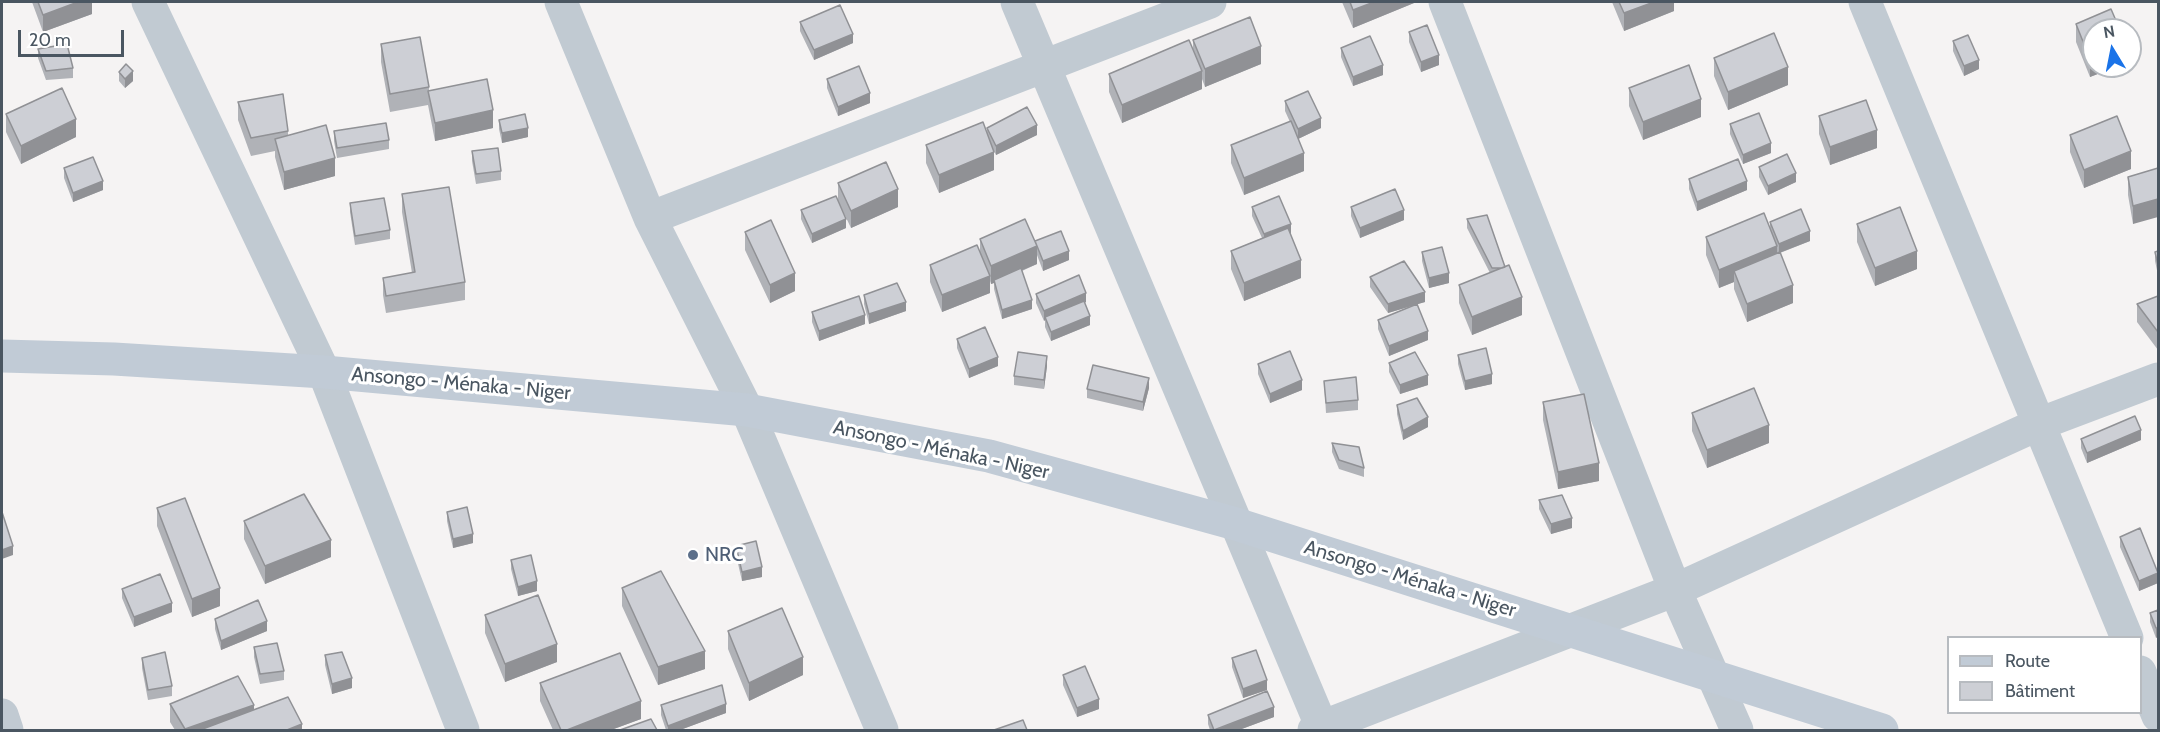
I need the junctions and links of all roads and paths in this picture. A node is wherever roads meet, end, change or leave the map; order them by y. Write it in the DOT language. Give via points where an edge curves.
graph roads {
  1 [pos="148,2"];
  2 [pos="561,2"];
  3 [pos="1017,2"];
  4 [pos="1210,2"];
  5 [pos="1445,2"];
  6 [pos="1865,2"];
  7 [pos="1044,64"];
  8 [pos="650,218"];
  9 [pos="2,356"];
  10 [pos="324,372"];
  11 [pos="2158,379"];
  12 [pos="747,410"];
  13 [pos="2039,424"];
  14 [pos="1236,524"];
  15 [pos="1675,590"];
  16 [pos="1572,630"];
  17 [pos="2126,636"];
  18 [pos="1712,675"];
  19 [pos="2142,677"];
  20 [pos="2,715"];
  21 [pos="2158,716"];
  22 [pos="1320,729"];
  23 [pos="7,730"];
  24 [pos="463,730"];
  25 [pos="882,730"];
  26 [pos="1737,730"];
  27 [pos="1882,730"];
  1 -- 10 [label="street"];
  2 -- 8 [label="street"];
  3 -- 7 [label="street"];
  4 -- 7 [label="street"];
  5 -- 15 [label="street"];
  6 -- 13 [label="street"];
  7 -- 8 [label="street"];
  7 -- 14 [label="street"];
  8 -- 12 [label="street"];
  9 -- 10 [label="main road, Ansongo - Ménaka - Niger"];
  10 -- 12 [label="main road, Ansongo - Ménaka - Niger"];
  10 -- 24 [label="street"];
  11 -- 13 [label="street"];
  12 -- 14 [label="main road, Ansongo - Ménaka - Niger" via="989,456"];
  12 -- 25 [label="street"];
  13 -- 15 [label="street"];
  13 -- 17 [label="street"];
  14 -- 16 [label="main road, Ansongo - Ménaka - Niger"];
  14 -- 22 [label="street"];
  15 -- 16 [label="street"];
  15 -- 18 [label="street"];
  16 -- 18 [label="main road, Ansongo - Ménaka - Niger"];
  16 -- 22 [label="street"];
  18 -- 26 [label="street"];
  18 -- 27 [label="main road, Ansongo - Ménaka - Niger"];
  19 -- 21 [label="street"];
  20 -- 23 [label="street"];
}
